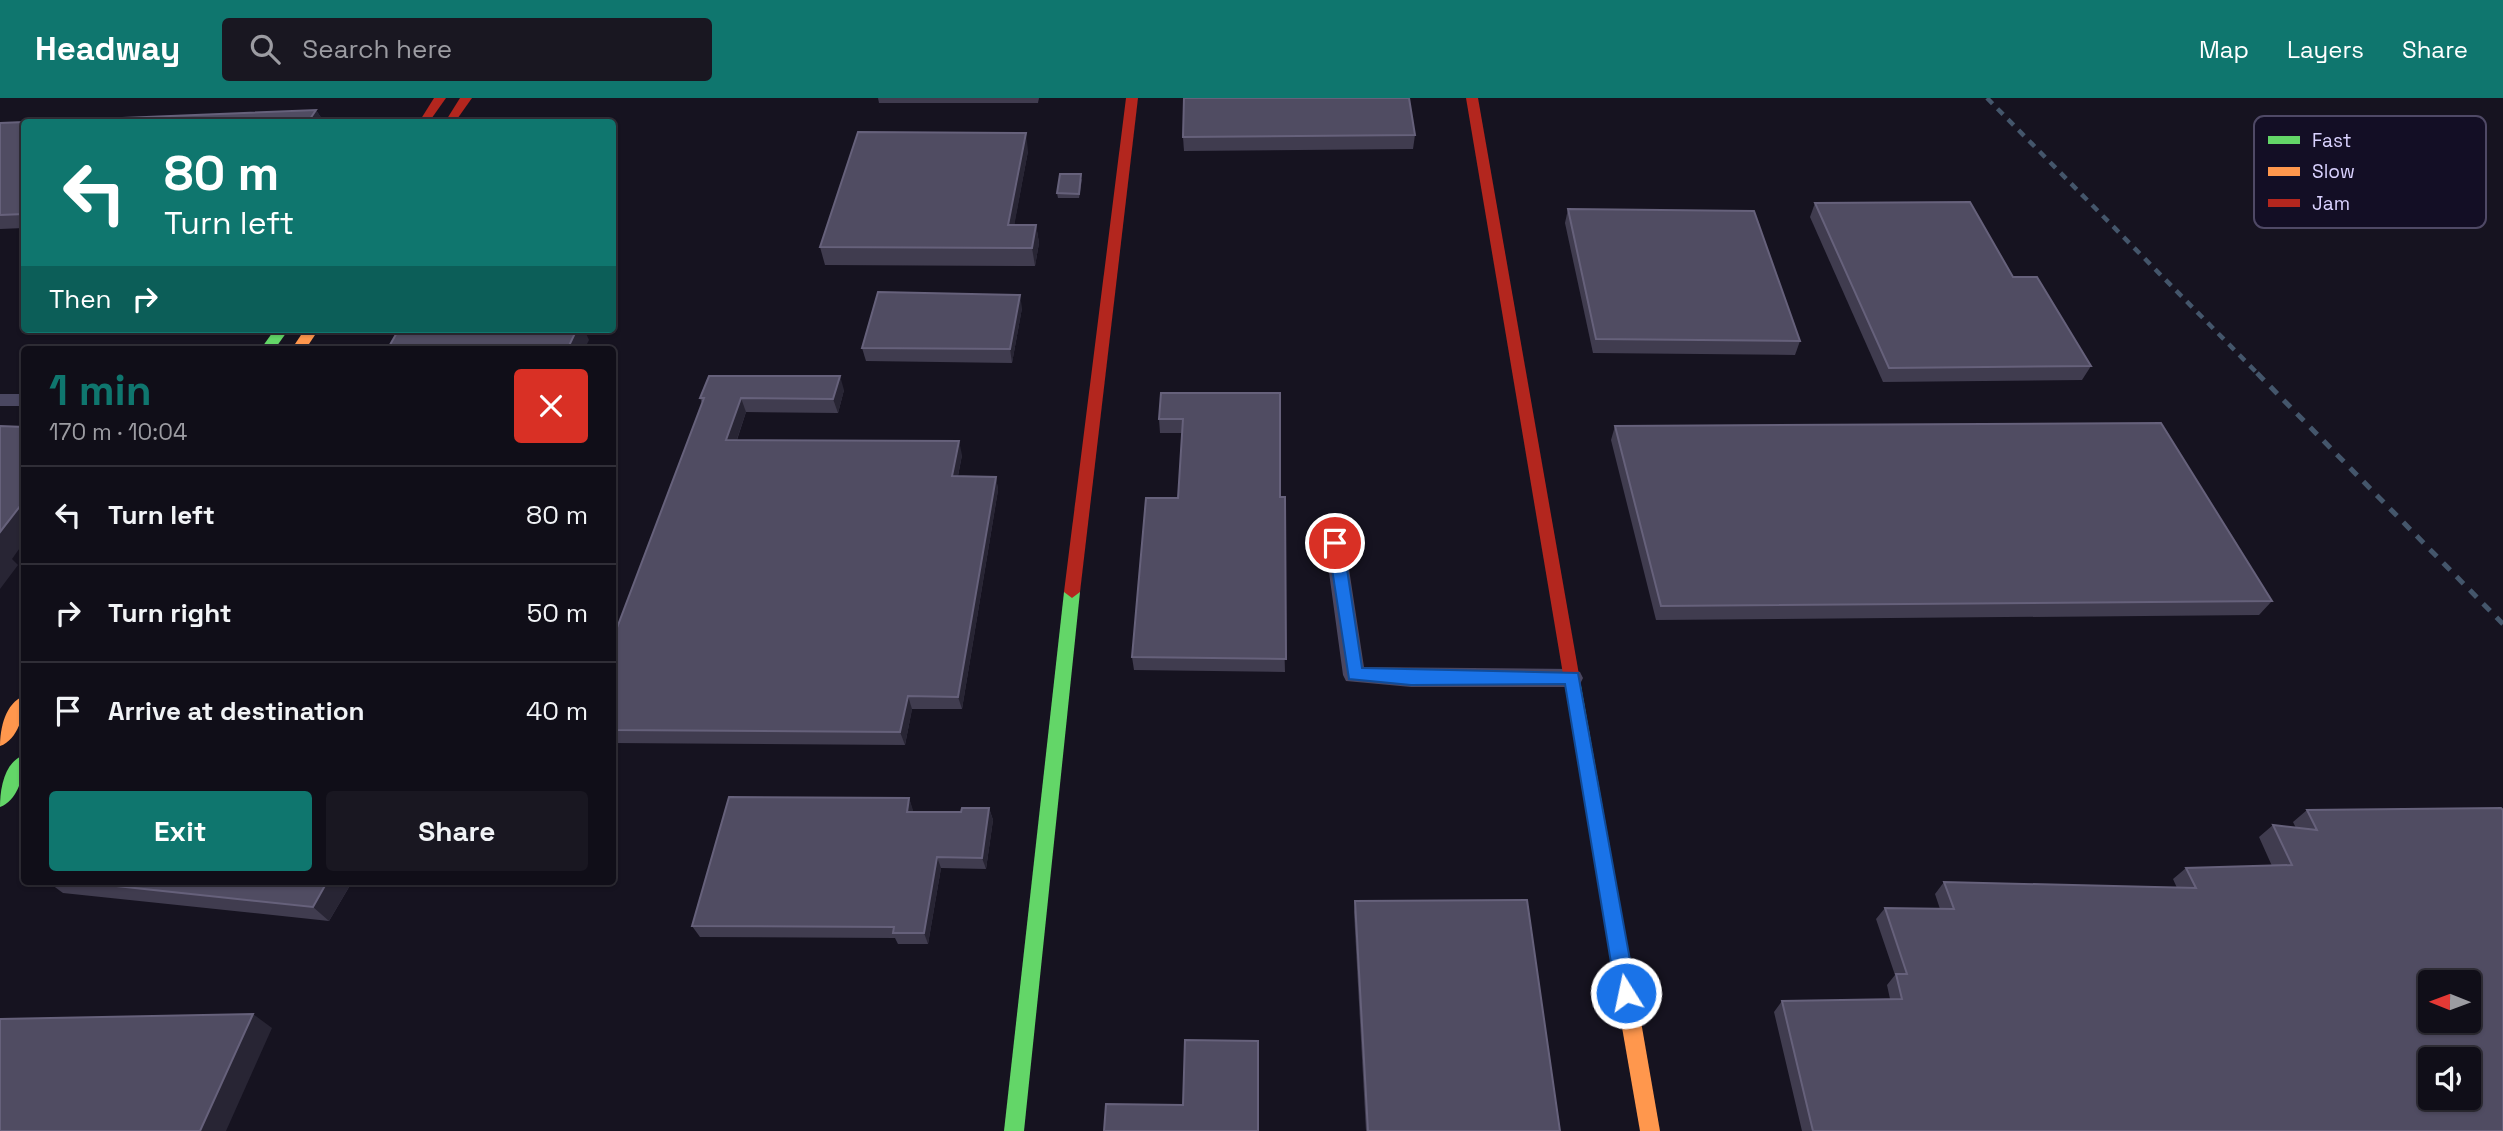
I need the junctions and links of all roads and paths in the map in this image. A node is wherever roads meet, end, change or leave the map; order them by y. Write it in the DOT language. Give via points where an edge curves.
graph roads {
  1 [pos="440,98"];
  2 [pos="466,98"];
  3 [pos="1132,98"];
  4 [pos="1472,98"];
  5 [pos="426,119"];
  6 [pos="452,119"];
  7 [pos="0,400"];
  8 [pos="21,400"];
  9 [pos="1335,543"];
  10 [pos="1572,678"];
  11 [pos="21,708"];
  12 [pos="0,739"];
  13 [pos="21,767"];
  14 [pos="0,799"];
  15 [pos="1014,1131"];
  16 [pos="1650,1131"];
  1 -- 5 [label="street"];
  2 -- 6 [label="street"];
  3 -- 15 [label="street" via="1068,625"];
  4 -- 10 [label="street"];
  7 -- 8 [label="street"];
  9 -- 10 [label="street" via="1354,675"];
  10 -- 16 [label="street"];
  11 -- 12 [label="street"];
  13 -- 14 [label="street"];
}
